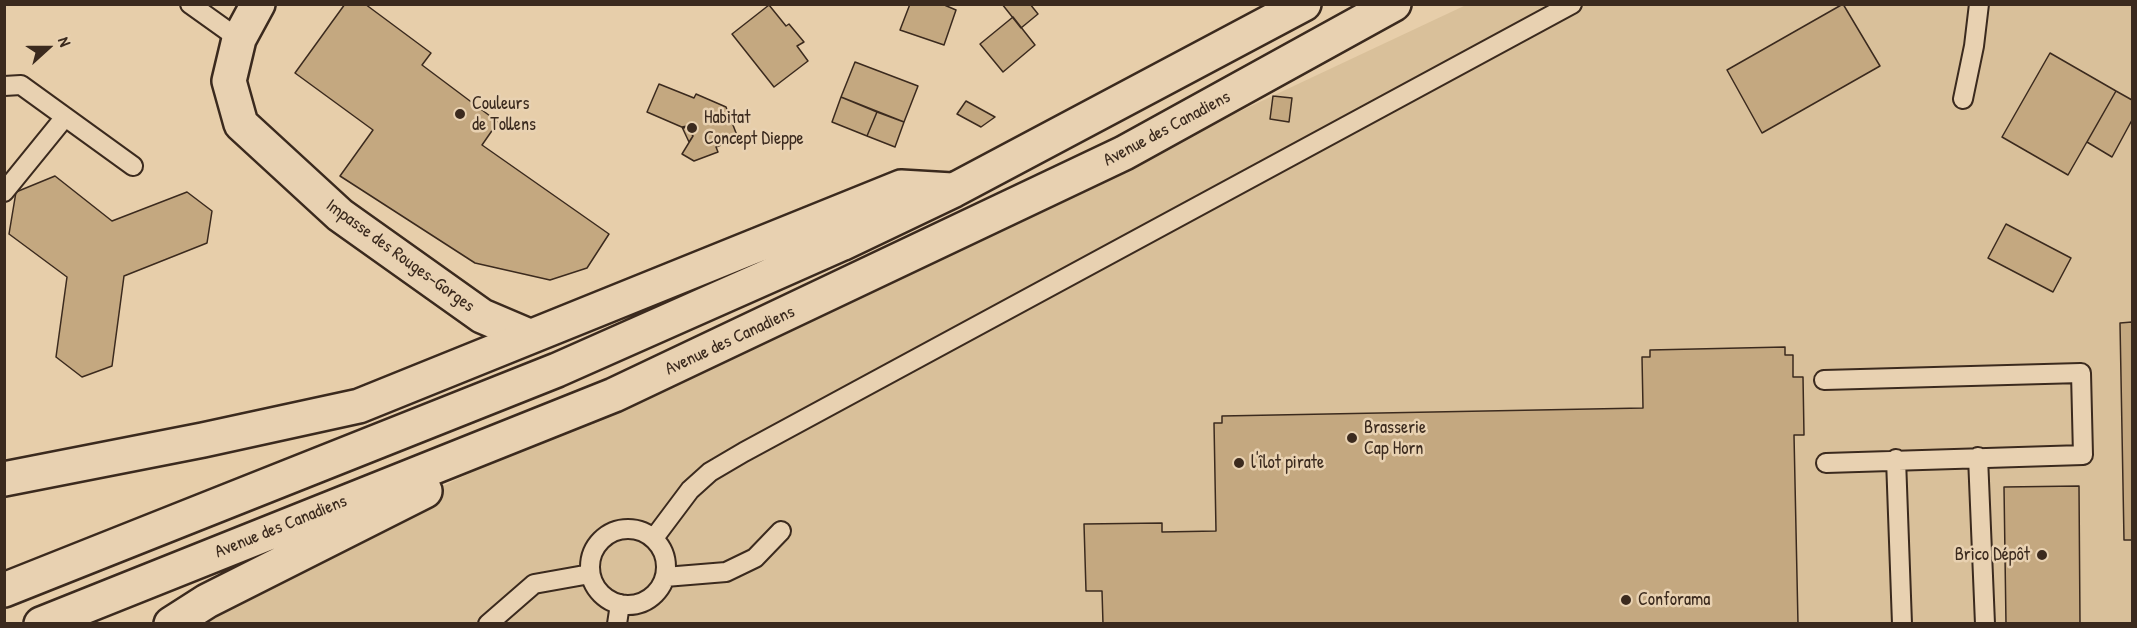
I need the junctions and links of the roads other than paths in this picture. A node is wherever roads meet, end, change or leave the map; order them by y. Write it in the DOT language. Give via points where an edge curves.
graph roads {
  1 [pos="189,4"];
  2 [pos="258,4"];
  3 [pos="1304,4"];
  4 [pos="1394,4"];
  5 [pos="1572,4"];
  6 [pos="1979,4"];
  7 [pos="238,39"];
  8 [pos="4,86"];
  9 [pos="1963,99"];
  10 [pos="65,117"];
  11 [pos="134,166"];
  12 [pos="954,190"];
  13 [pos="4,192"];
  14 [pos="529,336"];
  15 [pos="1824,380"];
  16 [pos="614,395"];
  17 [pos="1978,457"];
  18 [pos="1896,459"];
  19 [pos="1826,463"];
  20 [pos="4,479"];
  21 [pos="781,531"];
  22 [pos="654,538"];
  23 [pos="590,574"];
  24 [pos="665,577"];
  25 [pos="4,590"];
  26 [pos="620,604"];
  27 [pos="41,624"];
  28 [pos="171,624"];
  29 [pos="488,624"];
  30 [pos="617,624"];
  31 [pos="1902,624"];
  32 [pos="1984,624"];
  1 -- 7 [label="lane"];
  2 -- 7 [label="main road, Impasse des Rouges-Gorges"];
  3 -- 12 [label="main road"];
  4 -- 16 [label="main road, Avenue des Canadiens" via="1124,153"];
  5 -- 22 [label="lane" via="744,452 710,472 690,490"];
  6 -- 9 [label="lane"];
  7 -- 14 [label="main road, Impasse des Rouges-Gorges" via="229,81 241,124 340,215 482,316"];
  8 -- 10 [label="lane" via="21,85"];
  10 -- 11 [label="lane"];
  10 -- 13 [label="lane"];
  12 -- 14 [label="main road" via="901,187"];
  12 -- 25 [label="main road" via="557,370"];
  14 -- 20 [label="main road" via="359,406"];
  15 -- 17 [label="lane" via="2081,373 2083,455"];
  16 -- 27 [label="main road, Avenue des Canadiens"];
  16 -- 28 [label="main road" via="207,601"];
  17 -- 18 [label="lane"];
  17 -- 32 [label="lane"];
  18 -- 19 [label="lane"];
  18 -- 31 [label="lane"];
  21 -- 24 [label="lane" via="755,558 726,572"];
  22 -- 23 [label="lane" via="632,528 610,533 593,550"];
  22 -- 24 [label="lane" via="664,553"];
  23 -- 26 [label="lane" via="601,594"];
  23 -- 29 [label="lane" via="534,584"];
  24 -- 26 [label="lane" via="659,590 648,599"];
  26 -- 30 [label="lane"];
}
